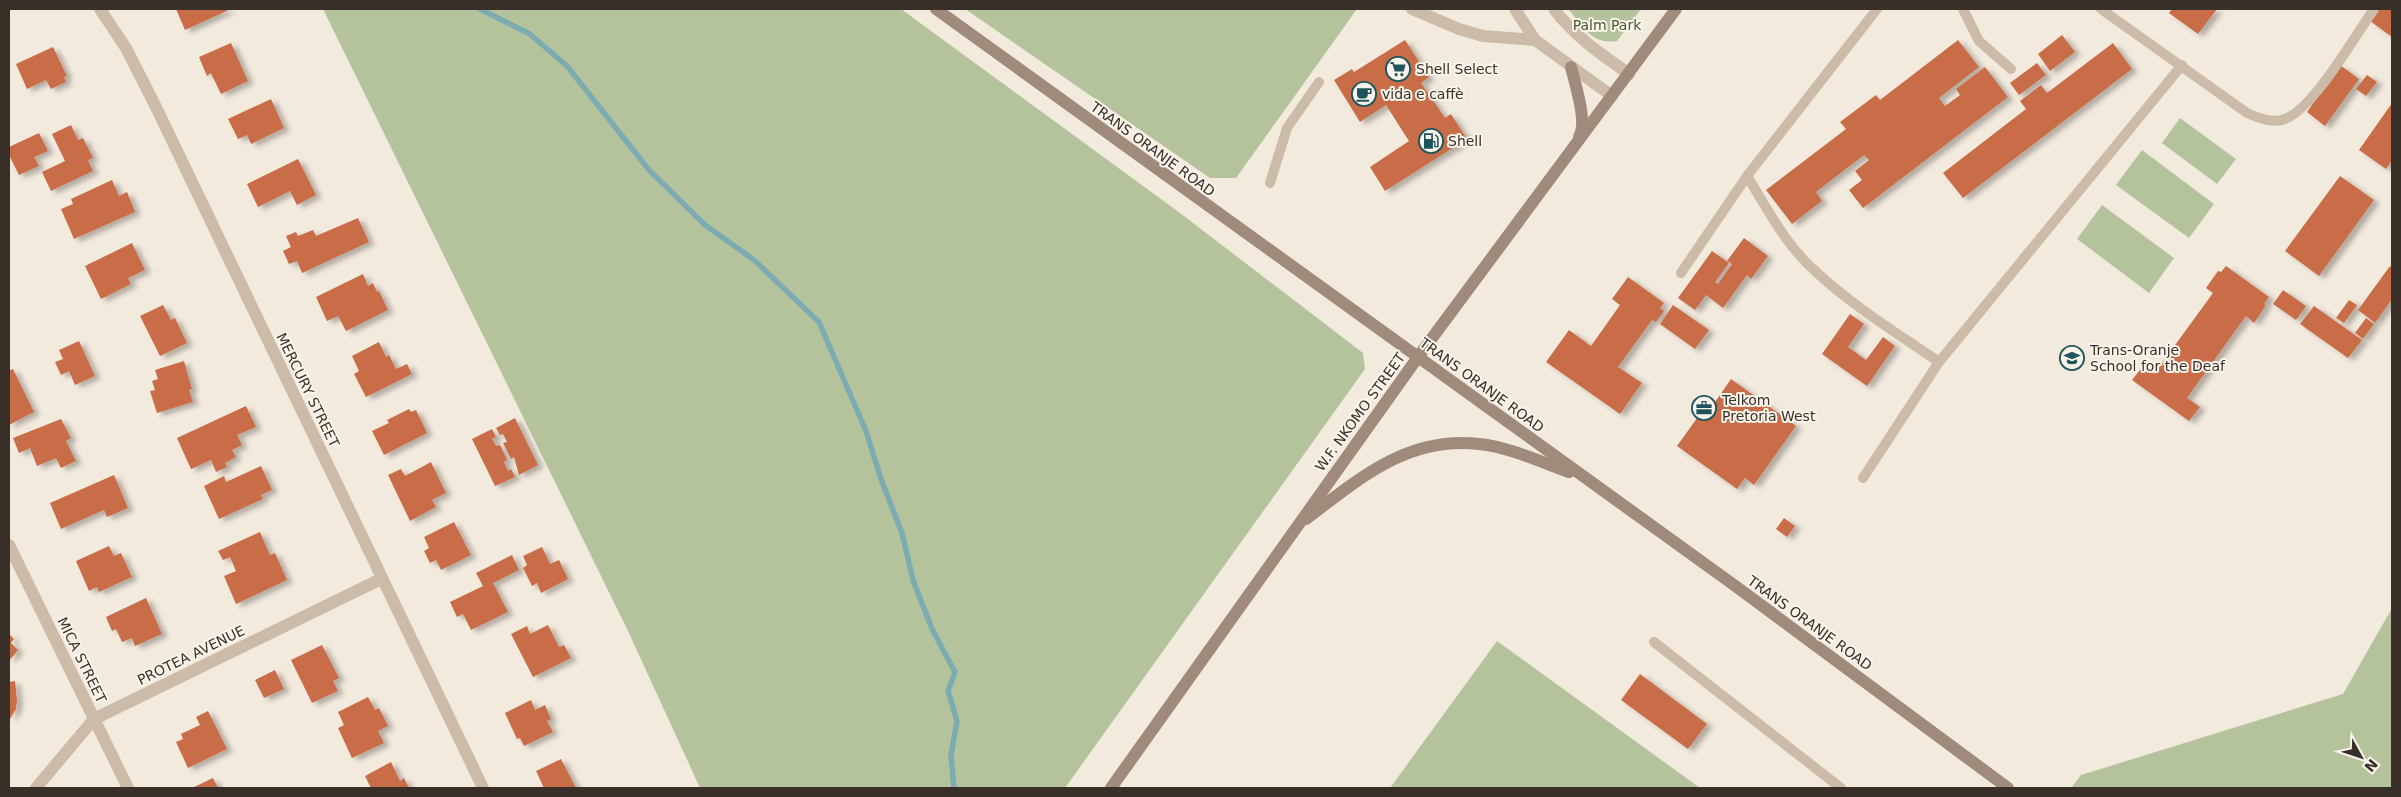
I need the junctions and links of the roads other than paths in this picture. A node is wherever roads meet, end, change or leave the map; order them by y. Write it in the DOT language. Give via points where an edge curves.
graph roads {
  1 [pos="100,9"];
  2 [pos="936,9"];
  3 [pos="1412,9"];
  4 [pos="1515,9"];
  5 [pos="1554,9"];
  6 [pos="1676,9"];
  7 [pos="1876,9"];
  8 [pos="1964,9"];
  9 [pos="2102,9"];
  10 [pos="2374,9"];
  11 [pos="1535,40"];
  12 [pos="2182,65"];
  13 [pos="1571,67"];
  14 [pos="2011,69"];
  15 [pos="1630,74"];
  16 [pos="1319,82"];
  17 [pos="1612,96"];
  18 [pos="1574,145"];
  19 [pos="1747,176"];
  20 [pos="1270,183"];
  21 [pos="1681,273"];
  22 [pos="1418,357"];
  23 [pos="1939,362"];
  24 [pos="1584,477"];
  25 [pos="1863,478"];
  26 [pos="1295,528"];
  27 [pos="9,545"];
  28 [pos="382,579"];
  29 [pos="1654,642"];
  30 [pos="94,719"];
  31 [pos="36,788"];
  32 [pos="128,788"];
  33 [pos="483,788"];
  34 [pos="1111,788"];
  35 [pos="1841,788"];
  36 [pos="2007,788"];
  1 -- 28 [label="street, MERCURY STREET" via="126,48 151,97"];
  2 -- 22 [label="main road, TRANS ORANJE ROAD"];
  3 -- 11 [label="street" via="1483,36"];
  4 -- 11 [label="street"];
  5 -- 15 [label="street" via="1592,48"];
  6 -- 15 [label="main road, W.F. NKOMO STREET"];
  7 -- 19 [label="lane"];
  8 -- 14 [label="lane" via="1979,41"];
  9 -- 12 [label="lane"];
  10 -- 12 [label="lane" via="2317,91 2300,110 2284,120 2263,120 2247,113"];
  11 -- 13 [label="street"];
  12 -- 23 [label="lane"];
  13 -- 17 [label="street"];
  13 -- 18 [label="main road" via="1582,131"];
  15 -- 17 [label="main road, W.F. NKOMO STREET"];
  16 -- 20 [label="lane" via="1287,128"];
  17 -- 18 [label="main road, W.F. NKOMO STREET"];
  18 -- 22 [label="main road, W.F. NKOMO STREET"];
  19 -- 21 [label="lane"];
  19 -- 23 [label="lane" via="1782,232 1812,269"];
  22 -- 24 [label="main road, TRANS ORANJE ROAD"];
  22 -- 26 [label="main road, W.F. NKOMO STREET"];
  23 -- 25 [label="lane"];
  24 -- 26 [label="main road" via="1480,444 1448,443 1425,447 1393,458"];
  24 -- 36 [label="main road, TRANS ORANJE ROAD"];
  26 -- 34 [label="main road, W.F. NKOMO STREET"];
  27 -- 30 [label="street, MICA STREET"];
  28 -- 30 [label="street, PROTEA AVENUE"];
  28 -- 33 [label="street, MERCURY STREET"];
  29 -- 35 [label="lane"];
  30 -- 31 [label="street, PROTEA AVENUE"];
  30 -- 32 [label="street, MICA STREET"];
}
